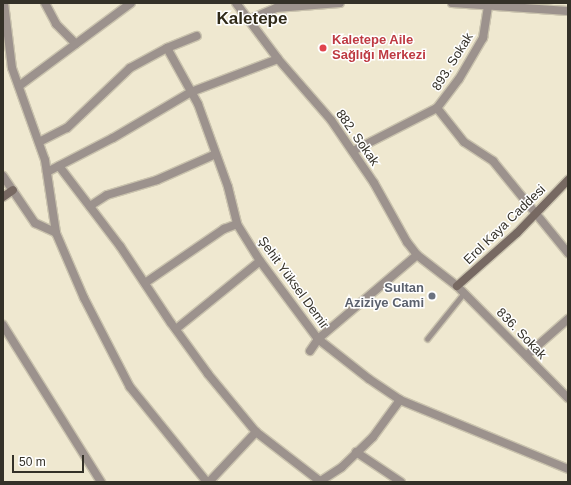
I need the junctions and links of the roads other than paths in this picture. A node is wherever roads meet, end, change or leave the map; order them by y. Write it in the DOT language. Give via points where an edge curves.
graph roads {
  1 [pos="4,3"];
  2 [pos="45,3"];
  3 [pos="131,3"];
  4 [pos="236,3"];
  5 [pos="340,3"];
  6 [pos="452,3"];
  7 [pos="488,5"];
  8 [pos="519,5"];
  9 [pos="568,11"];
  10 [pos="248,20"];
  11 [pos="197,36"];
  12 [pos="76,44"];
  13 [pos="167,48"];
  14 [pos="6,52"];
  15 [pos="278,59"];
  16 [pos="19,86"];
  17 [pos="191,92"];
  18 [pos="437,108"];
  19 [pos="39,142"];
  20 [pos="353,151"];
  21 [pos="216,154"];
  22 [pos="59,166"];
  23 [pos="47,172"];
  24 [pos="3,176"];
  25 [pos="568,180"];
  26 [pos="13,190"];
  27 [pos="3,197"];
  28 [pos="90,206"];
  29 [pos="536,213"];
  30 [pos="237,224"];
  31 [pos="56,233"];
  32 [pos="568,253"];
  33 [pos="417,255"];
  34 [pos="260,261"];
  35 [pos="145,283"];
  36 [pos="457,286"];
  37 [pos="464,292"];
  38 [pos="568,319"];
  39 [pos="3,325"];
  40 [pos="176,329"];
  41 [pos="318,339"];
  42 [pos="427,339"];
  43 [pos="310,351"];
  44 [pos="527,355"];
  45 [pos="568,398"];
  46 [pos="400,400"];
  47 [pos="256,432"];
  48 [pos="356,452"];
  49 [pos="568,469"];
  50 [pos="101,482"];
  51 [pos="208,482"];
  52 [pos="320,482"];
  53 [pos="401,482"];
  1 -- 14 [label="street"];
  2 -- 12 [label="street" via="56,24"];
  3 -- 12 [label="street"];
  4 -- 10 [label="street, 882. Sokak"];
  5 -- 10 [label="street" via="276,8"];
  6 -- 7 [label="street"];
  7 -- 8 [label="street"];
  7 -- 18 [label="street, 893. Sokak" via="483,38 459,79"];
  8 -- 9 [label="street"];
  10 -- 15 [label="street, 882. Sokak"];
  11 -- 13 [label="street"];
  12 -- 16 [label="street"];
  13 -- 17 [label="street, Şehit Yüksel Demir"];
  13 -- 19 [label="street" via="130,68 67,128"];
  14 -- 16 [label="street"];
  15 -- 17 [label="street"];
  15 -- 20 [label="street, 882. Sokak" via="331,120"];
  16 -- 19 [label="street"];
  17 -- 21 [label="street, Şehit Yüksel Demir" via="198,104"];
  17 -- 22 [label="street"];
  18 -- 20 [label="street, 893. Sokak"];
  18 -- 29 [label="street" via="464,142 493,161"];
  19 -- 23 [label="street"];
  20 -- 33 [label="street, 882. Sokak"];
  21 -- 28 [label="street" via="157,180 107,195"];
  21 -- 30 [label="street, Şehit Yüksel Demir" via="228,187"];
  22 -- 23 [label="street"];
  22 -- 28 [label="street"];
  23 -- 31 [label="street"];
  24 -- 26 [label="street"];
  25 -- 29 [label="street, Erol Kaya Caddesi"];
  26 -- 27 [label="street"];
  26 -- 31 [label="street" via="35,223"];
  28 -- 35 [label="street"];
  29 -- 32 [label="street"];
  29 -- 36 [label="street, Erol Kaya Caddesi"];
  30 -- 34 [label="street, Şehit Yüksel Demir"];
  30 -- 35 [label="street" via="224,229"];
  31 -- 51 [label="street" via="84,298 130,387"];
  33 -- 36 [label="street, 882. Sokak"];
  33 -- 41 [label="street"];
  34 -- 40 [label="street"];
  34 -- 41 [label="street, Şehit Yüksel Demir"];
  35 -- 40 [label="street"];
  36 -- 37 [label="street, 836. Sokak"];
  37 -- 42 [label="lane"];
  37 -- 44 [label="street, 836. Sokak"];
  38 -- 44 [label="street"];
  39 -- 50 [label="street"];
  40 -- 47 [label="street" via="208,374"];
  41 -- 43 [label="street"];
  41 -- 46 [label="street, Şehit Yüksel Demir"];
  44 -- 45 [label="street, 836. Sokak"];
  46 -- 48 [label="street" via="373,437"];
  46 -- 49 [label="street, Şehit Yüksel Demir"];
  47 -- 51 [label="street"];
  47 -- 52 [label="street"];
  48 -- 52 [label="street" via="342,467"];
  48 -- 53 [label="street"];
}
